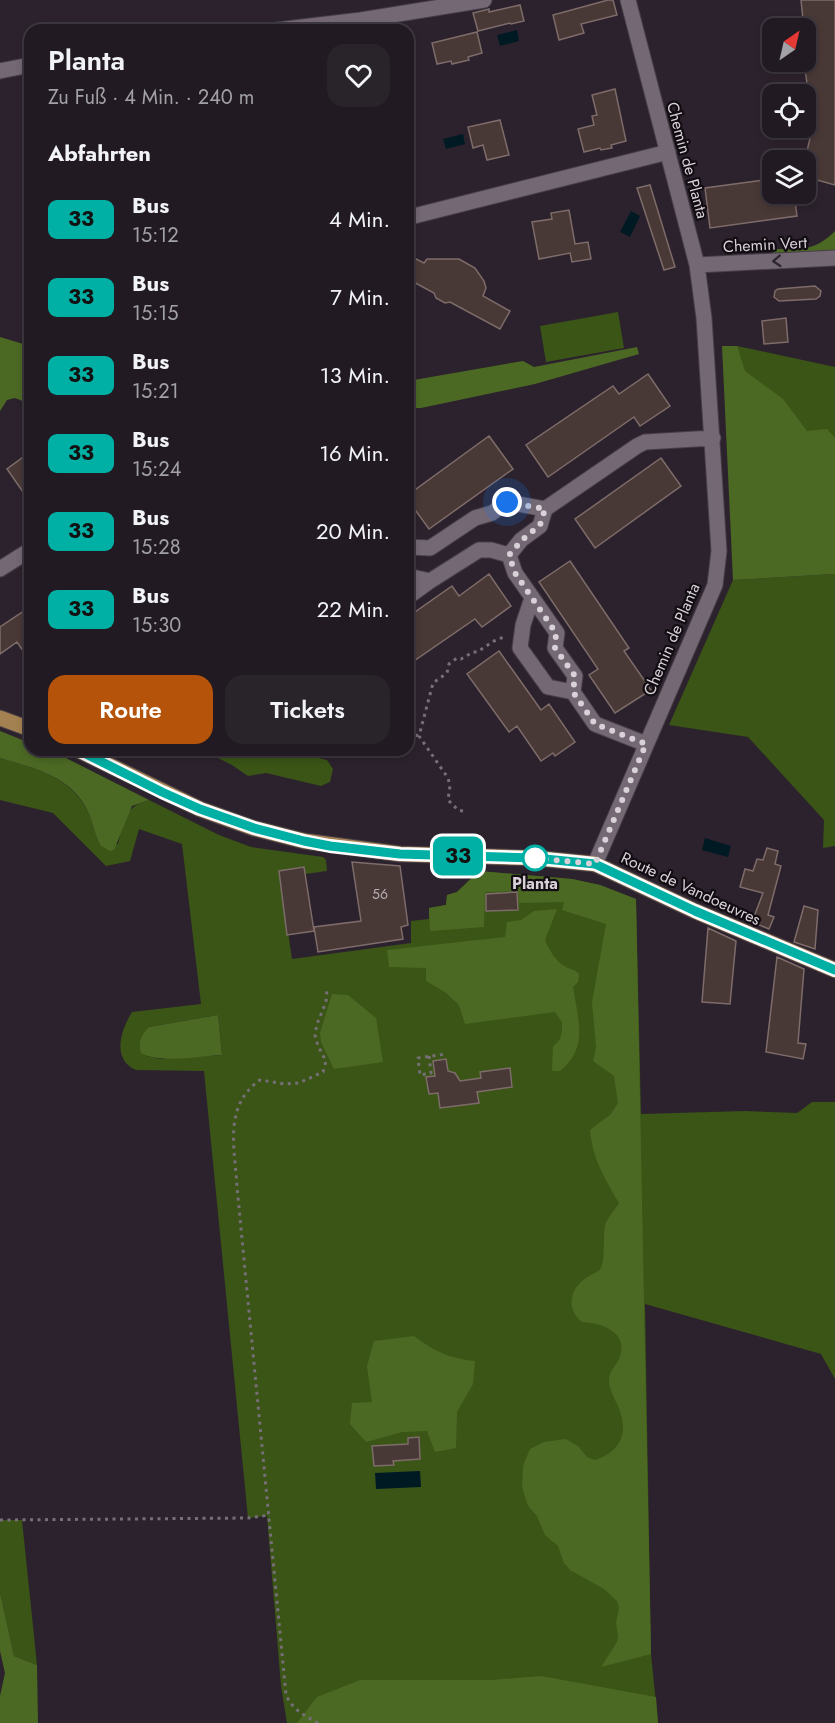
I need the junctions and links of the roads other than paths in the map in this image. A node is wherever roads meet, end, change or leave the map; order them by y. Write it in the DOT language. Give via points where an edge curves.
graph roads {
  1 [pos="484,0"];
  2 [pos="628,0"];
  3 [pos="327,24"];
  4 [pos="24,66"];
  5 [pos="0,71"];
  6 [pos="668,152"];
  7 [pos="414,216"];
  8 [pos="835,258"];
  9 [pos="697,265"];
  10 [pos="713,438"];
  11 [pos="545,509"];
  12 [pos="414,547"];
  13 [pos="24,554"];
  14 [pos="509,555"];
  15 [pos="0,569"];
  16 [pos="414,577"];
  17 [pos="430,581"];
  18 [pos="414,593"];
  19 [pos="532,598"];
  20 [pos="573,692"];
  21 [pos="0,718"];
  22 [pos="24,727"];
  23 [pos="646,744"];
  24 [pos="90,756"];
  25 [pos="595,864"];
  26 [pos="835,970"];
  1 -- 3 [label="street"];
  2 -- 6 [label="street, Chemin de Planta"];
  4 -- 5 [label="street"];
  6 -- 7 [label="street"];
  6 -- 9 [label="street, Chemin de Planta"];
  8 -- 9 [label="street, Chemin Vert, one-way"];
  9 -- 10 [label="street, Chemin de Planta"];
  10 -- 11 [label="street" via="637,446"];
  10 -- 23 [label="street, Chemin de Planta" via="719,550 715,585"];
  11 -- 12 [label="street" via="507,502 430,548"];
  11 -- 14 [label="street" via="540,525"];
  13 -- 15 [label="street"];
  14 -- 17 [label="street" via="479,550"];
  14 -- 19 [label="street" via="515,573"];
  16 -- 17 [label="street"];
  17 -- 18 [label="street"];
  19 -- 20 [label="street" via="556,633 555,648 575,676"];
  19 -- 20 [label="street" via="520,648 548,687"];
  20 -- 23 [label="street" via="595,724"];
  21 -- 22 [label="main road"];
  23 -- 25 [label="street, Chemin de Planta"];
  24 -- 25 [label="main road, Route de Vandoeuvres" via="200,809 304,841 400,854"];
  25 -- 26 [label="main road, Route de Vandoeuvres"];
}
